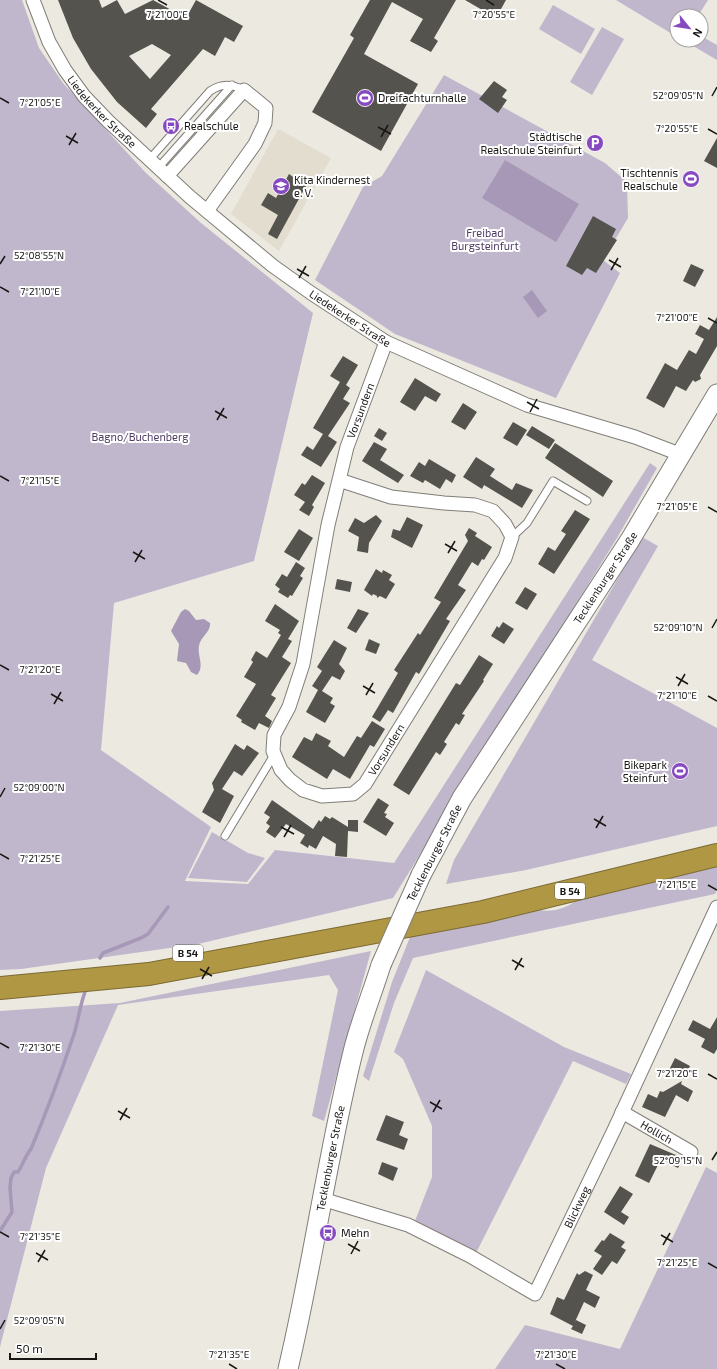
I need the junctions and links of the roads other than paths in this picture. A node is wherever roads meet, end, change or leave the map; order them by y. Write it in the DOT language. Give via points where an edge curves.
graph roads {
  1 [pos="33,0"];
  2 [pos="238,87"];
  3 [pos="158,168"];
  4 [pos="207,211"];
  5 [pos="386,342"];
  6 [pos="717,394"];
  7 [pos="682,455"];
  8 [pos="339,480"];
  9 [pos="587,500"];
  10 [pos="512,537"];
  11 [pos="274,755"];
  12 [pos="225,836"];
  13 [pos="717,845"];
  14 [pos="717,855"];
  15 [pos="717,907"];
  16 [pos="0,976"];
  17 [pos="0,988"];
  18 [pos="622,1112"];
  19 [pos="691,1152"];
  20 [pos="322,1199"];
  21 [pos="288,1369"];
  1 -- 3 [label="street, Liedekerker Straße" via="49,42 68,75 93,106"];
  2 -- 3 [label="street"];
  2 -- 3 [label="lane" via="219,85 210,91"];
  2 -- 4 [label="street" via="266,108 265,123 255,144"];
  3 -- 4 [label="street, Liedekerker Straße"];
  4 -- 5 [label="street, Liedekerker Straße" via="273,266"];
  5 -- 7 [label="street, Liedekerker Straße" via="527,405 636,437"];
  5 -- 8 [label="street, Vorsundern" via="347,447"];
  6 -- 7 [label="main road, Tecklenburger Straße"];
  7 -- 20 [label="main road, Tecklenburger Straße, bridge" via="630,540 462,798 421,875 381,965 354,1050"];
  8 -- 10 [label="street" via="392,497 481,507 493,511 505,524"];
  8 -- 11 [label="street, Vorsundern" via="328,525 303,664 289,706 274,736"];
  9 -- 10 [label="lane" via="553,480 528,523"];
  10 -- 11 [label="street, Vorsundern" via="506,558 365,784 353,794 322,796 303,790 281,770"];
  11 -- 12 [label="lane"];
  13 -- 16 [label="highway, B 54" via="474,903 146,960"];
  14 -- 17 [label="highway, B 54" via="475,914 149,974"];
  15 -- 18 [label="street, Blickweg"];
  18 -- 19 [label="street, Hollich"];
  18 -- 20 [label="street, Blickweg" via="535,1294 470,1256 408,1225"];
  20 -- 21 [label="main road, Tecklenburger Straße"];
}
